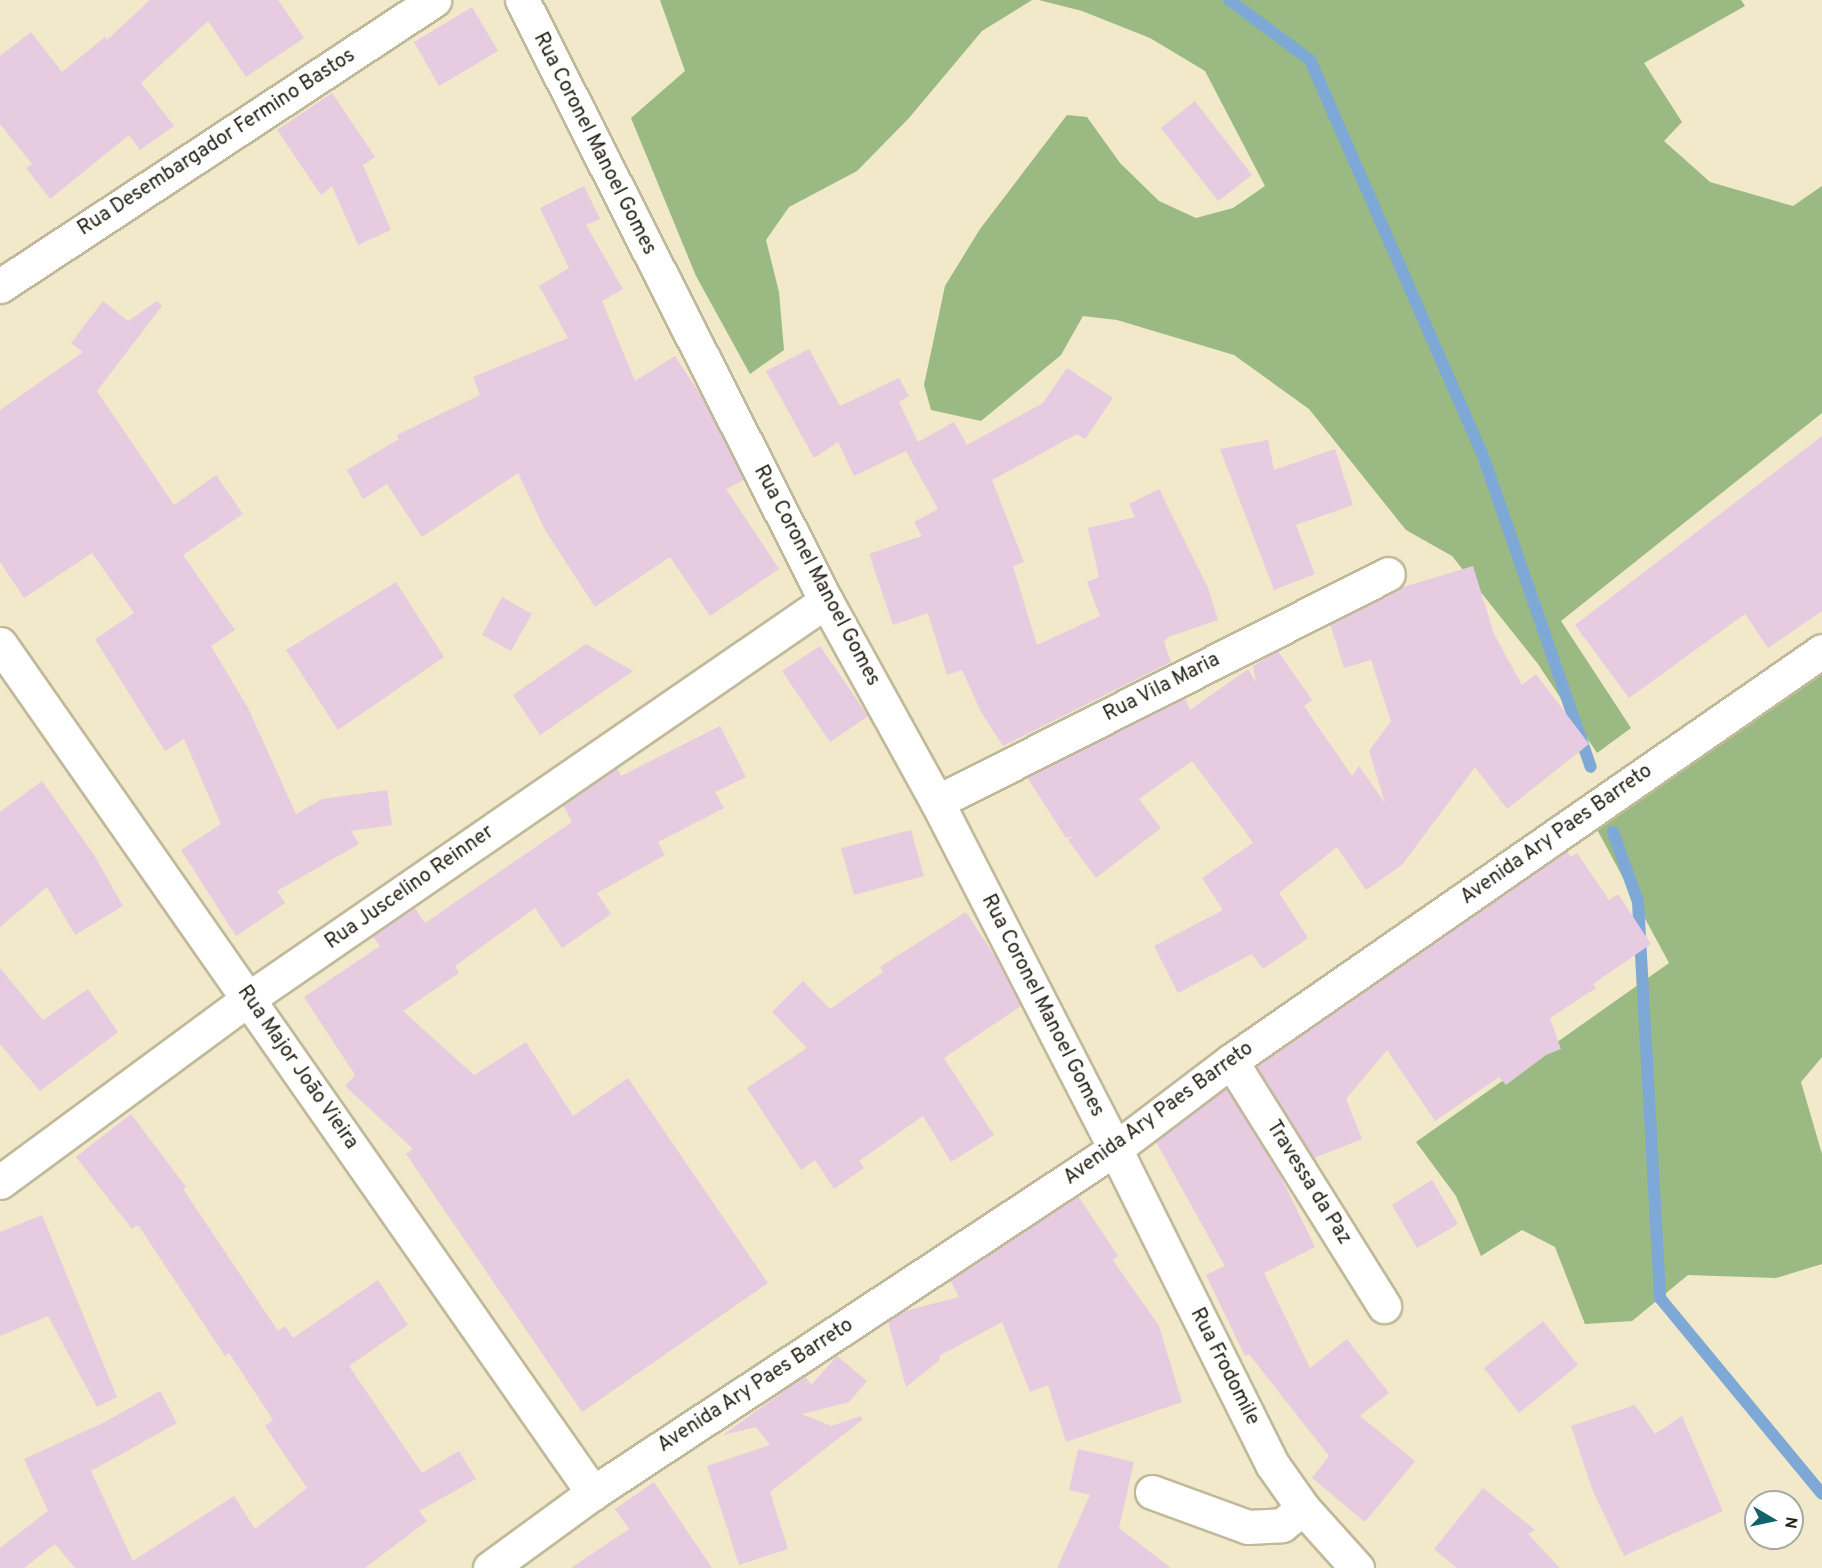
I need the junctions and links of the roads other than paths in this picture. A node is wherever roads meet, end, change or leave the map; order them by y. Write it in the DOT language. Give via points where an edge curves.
graph roads {
  1 [pos="435,0"];
  2 [pos="522,0"];
  3 [pos="0,286"];
  4 [pos="1388,574"];
  5 [pos="826,601"];
  6 [pos="0,644"];
  7 [pos="1822,651"];
  8 [pos="937,802"];
  9 [pos="248,999"];
  10 [pos="1231,1061"];
  11 [pos="1115,1149"];
  12 [pos="0,1182"];
  13 [pos="1384,1306"];
  14 [pos="1152,1492"];
  15 [pos="593,1493"];
  16 [pos="1303,1508"];
  17 [pos="490,1568"];
  18 [pos="1357,1568"];
  1 -- 3 [label="street, Rua Desembargador Fermino Bastos"];
  2 -- 5 [label="street, Rua Coronel Manoel Gomes"];
  4 -- 8 [label="street, Rua Vila Maria"];
  5 -- 8 [label="street, Rua Coronel Manoel Gomes"];
  5 -- 9 [label="street, Rua Juscelino Reinner"];
  6 -- 9 [label="street, Rua Major João Vieira"];
  7 -- 10 [label="street, Avenida Ary Paes Barreto"];
  8 -- 11 [label="street, Rua Coronel Manoel Gomes"];
  9 -- 12 [label="street, Rua Juscelino Reinner"];
  9 -- 15 [label="street, Rua Major João Vieira"];
  10 -- 11 [label="street, Avenida Ary Paes Barreto"];
  10 -- 13 [label="street, Travessa da Paz"];
  11 -- 15 [label="street, Avenida Ary Paes Barreto"];
  11 -- 16 [label="street, Rua Frodomile" via="1272,1464"];
  14 -- 16 [label="street" via="1248,1527 1282,1525"];
  15 -- 17 [label="street, Avenida Ary Paes Barreto"];
  16 -- 18 [label="street, Rua Frodomile"];
}
